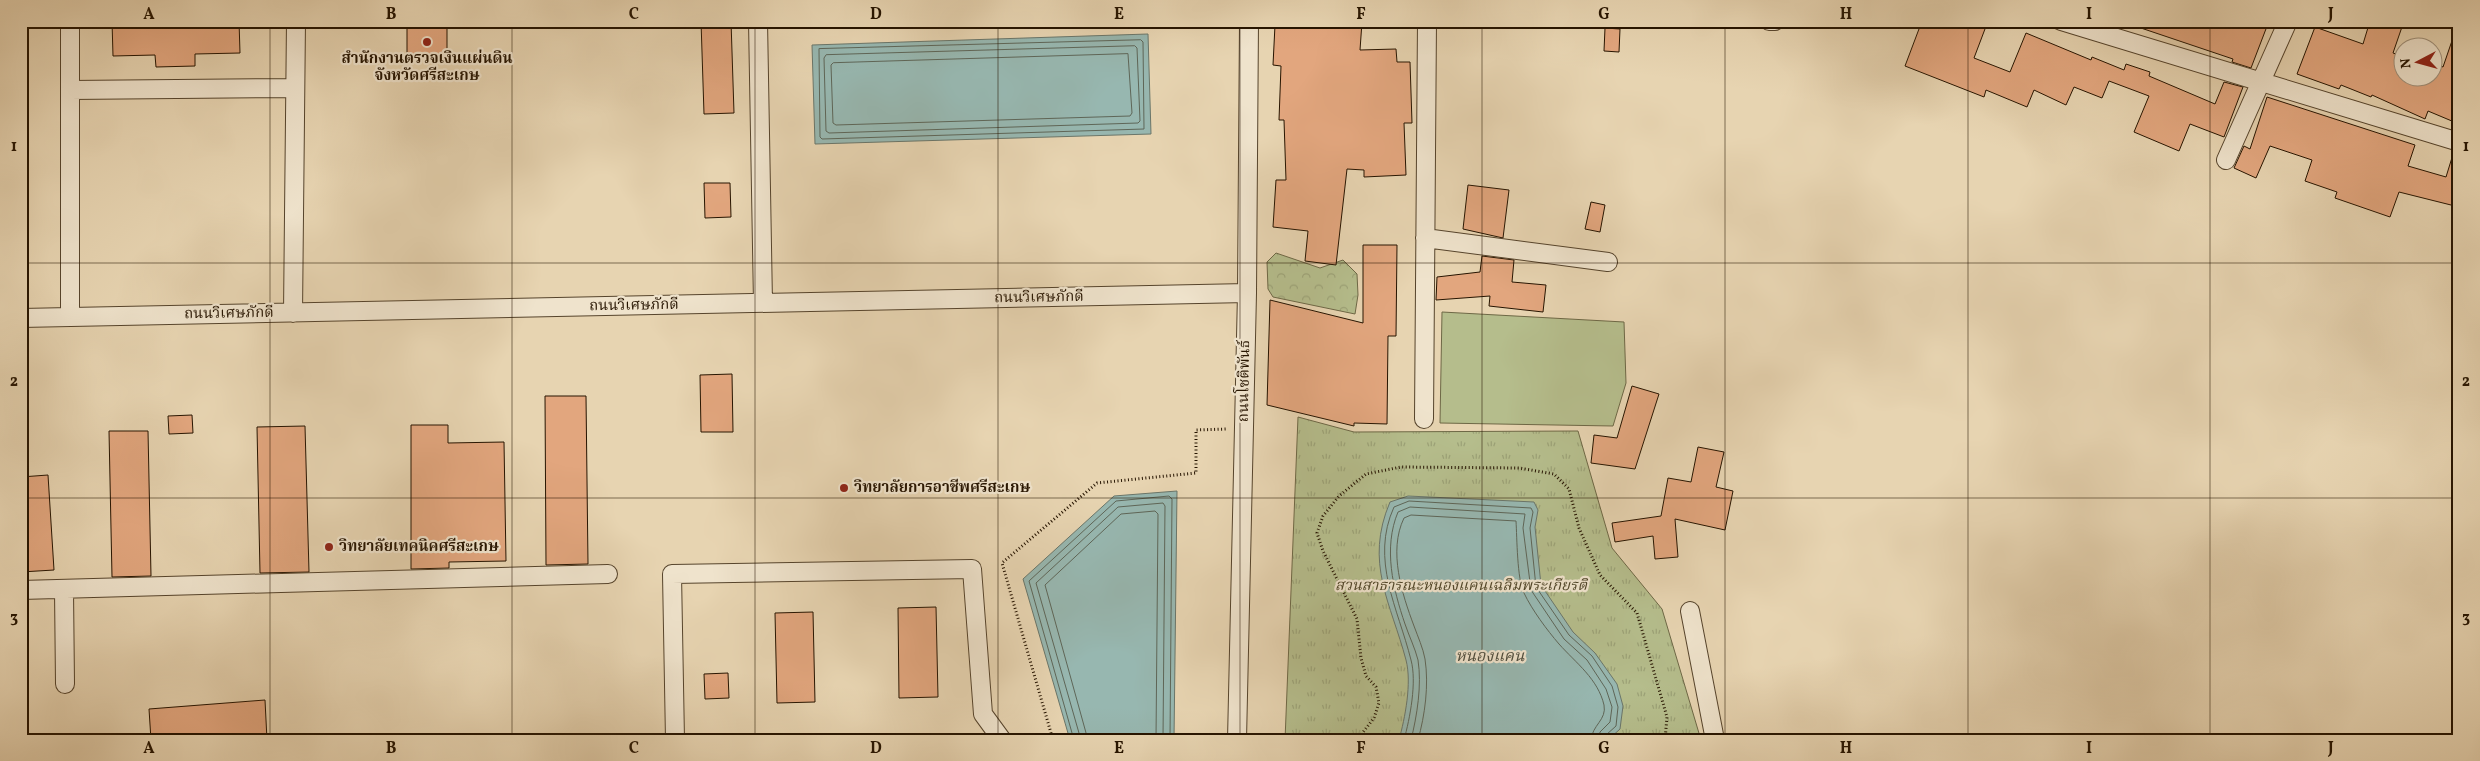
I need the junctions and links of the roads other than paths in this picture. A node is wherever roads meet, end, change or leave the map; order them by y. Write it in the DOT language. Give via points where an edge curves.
graph roads {
  1 [pos="70,21"];
  2 [pos="296,21"];
  3 [pos="758,21"];
  4 [pos="1249,21"];
  5 [pos="1426,21"];
  6 [pos="2060,21"];
  7 [pos="2288,21"];
  8 [pos="2261,82"];
  9 [pos="295,88"];
  10 [pos="70,90"];
  11 [pos="2459,142"];
  12 [pos="2226,160"];
  13 [pos="1425,238"];
  14 [pos="1608,262"];
  15 [pos="1247,293"];
  16 [pos="763,304"];
  17 [pos="293,313"];
  18 [pos="70,317"];
  19 [pos="21,318"];
  20 [pos="1424,419"];
  21 [pos="608,574"];
  22 [pos="21,590"];
  23 [pos="64,590"];
  24 [pos="1690,611"];
  25 [pos="65,684"];
  26 [pos="675,740"];
  27 [pos="1002,740"];
  28 [pos="1237,740"];
  29 [pos="1715,740"];
  1 -- 10 [label="street"];
  2 -- 9 [label="street"];
  3 -- 16 [label="street"];
  4 -- 15 [label="street, ถนนโชติพันธ์"];
  5 -- 13 [label="street"];
  6 -- 8 [label="street"];
  7 -- 8 [label="street"];
  8 -- 11 [label="street"];
  8 -- 12 [label="street"];
  9 -- 10 [label="street"];
  9 -- 17 [label="street"];
  10 -- 18 [label="street"];
  13 -- 14 [label="street"];
  13 -- 20 [label="street"];
  15 -- 16 [label="street, ถนนวิเศษภักดี"];
  15 -- 28 [label="street, ถนนโชติพันธ์"];
  16 -- 17 [label="street, ถนนวิเศษภักดี"];
  17 -- 18 [label="street, ถนนวิเศษภักดี"];
  18 -- 19 [label="street, ถนนวิเศษภักดี"];
  21 -- 23 [label="street"];
  22 -- 23 [label="street"];
  23 -- 25 [label="street"];
  24 -- 29 [label="street"];
  26 -- 27 [label="street" via="672,574 972,569 983,714"];
}
